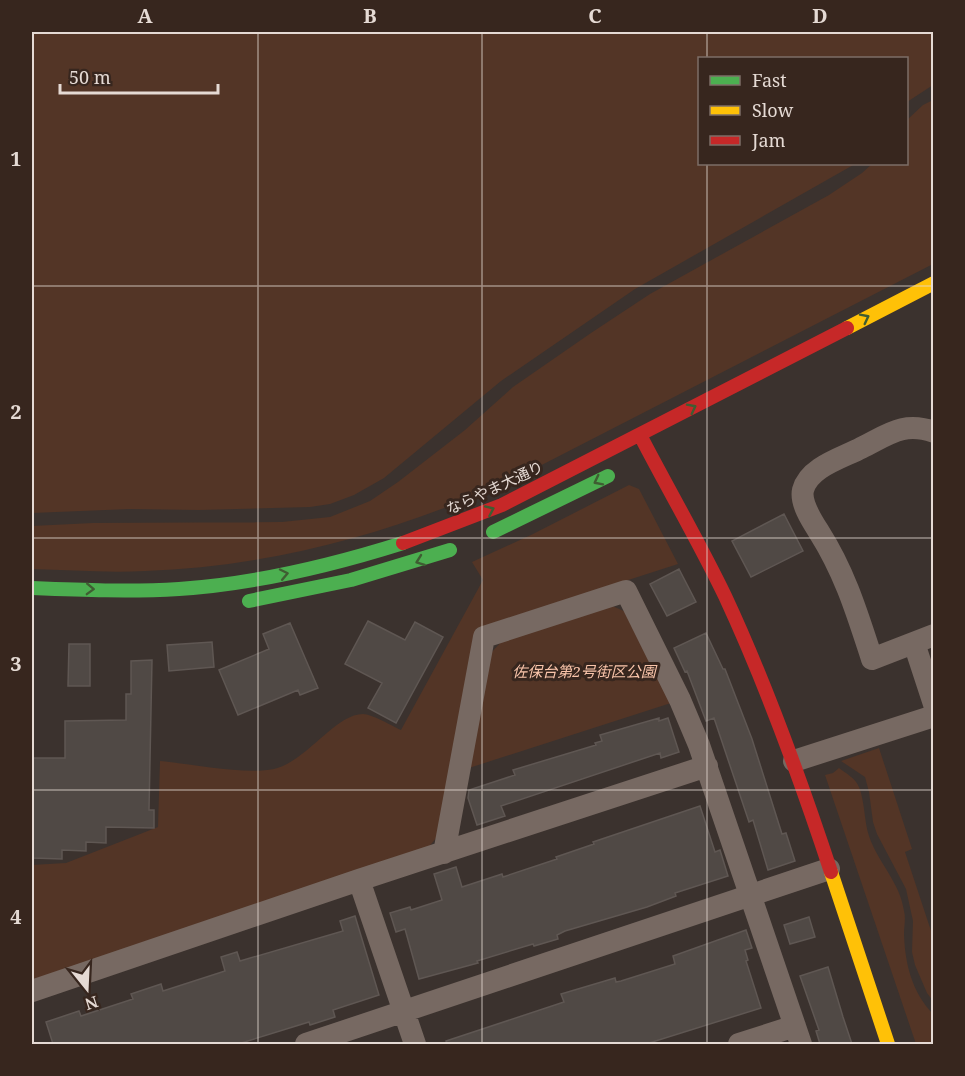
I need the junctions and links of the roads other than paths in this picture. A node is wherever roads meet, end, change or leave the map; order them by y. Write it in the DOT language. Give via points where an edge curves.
graph roads {
  1 [pos="933,283"];
  2 [pos="933,432"];
  3 [pos="640,435"];
  4 [pos="621,469"];
  5 [pos="482,537"];
  6 [pos="461,545"];
  7 [pos="32,588"];
  8 [pos="236,603"];
  9 [pos="924,639"];
  10 [pos="933,704"];
  11 [pos="933,716"];
  12 [pos="794,761"];
  13 [pos="707,766"];
  14 [pos="444,852"];
  15 [pos="829,869"];
  16 [pos="359,880"];
  17 [pos="751,896"];
  18 [pos="32,991"];
  19 [pos="404,1011"];
  20 [pos="798,1035"];
  21 [pos="306,1044"];
  22 [pos="415,1044"];
  23 [pos="739,1044"];
  24 [pos="888,1044"];
  3 -- 1 [label="street, ならやま大通り, one-way"];
  2 -- 9 [label="street" via="903,428 885,436 818,470 807,480 802,492 805,505 844,576 872,659"];
  7 -- 3 [label="street, ならやま大通り, one-way" via="132,591 203,586 341,561 453,526"];
  3 -- 12 [label="street" via="724,595"];
  4 -- 5 [label="street, one-way"];
  6 -- 8 [label="street, one-way" via="380,574 298,594"];
  9 -- 10 [label="street"];
  11 -- 12 [label="street"];
  12 -- 15 [label="street"];
  13 -- 14 [label="street"];
  13 -- 14 [label="street" via="680,700 626,591 484,637"];
  13 -- 17 [label="street"];
  14 -- 16 [label="street"];
  15 -- 17 [label="street"];
  15 -- 24 [label="street"];
  16 -- 18 [label="street"];
  16 -- 19 [label="street"];
  17 -- 19 [label="street"];
  17 -- 20 [label="street"];
  19 -- 21 [label="street"];
  19 -- 22 [label="street"];
  20 -- 23 [label="street"];
}
